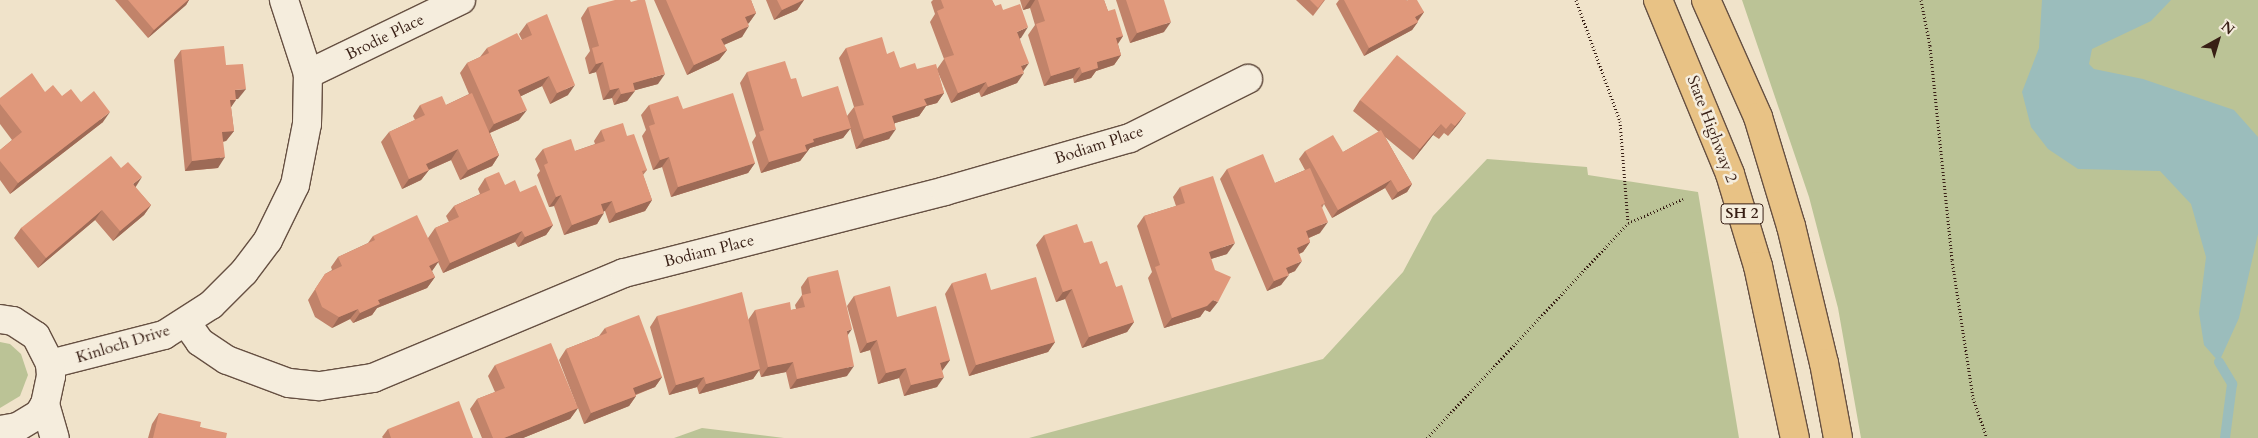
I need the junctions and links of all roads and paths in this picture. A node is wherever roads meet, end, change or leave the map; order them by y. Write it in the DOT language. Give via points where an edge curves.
graph roads {
  1 [pos="284,0"];
  2 [pos="461,0"];
  3 [pos="1576,0"];
  4 [pos="1658,0"];
  5 [pos="1706,0"];
  6 [pos="1921,0"];
  7 [pos="308,74"];
  8 [pos="1248,79"];
  9 [pos="1683,199"];
  10 [pos="1628,223"];
  11 [pos="0,319"];
  12 [pos="186,322"];
  13 [pos="50,364"];
  14 [pos="45,404"];
  15 [pos="0,430"];
  16 [pos="55,438"];
  17 [pos="1427,438"];
  18 [pos="1795,438"];
  19 [pos="1838,438"];
  20 [pos="1987,438"];
  1 -- 7 [label="street, Kinloch Drive"];
  2 -- 7 [label="street, Brodie Place"];
  3 -- 10 [label="path" via="1620,121"];
  4 -- 18 [label="highway, State Highway 2 / SH 2" via="1730,174 1758,266"];
  5 -- 19 [label="highway, SH 2" via="1758,117 1791,226 1824,363"];
  6 -- 20 [label="path" via="1930,46 1952,260 1973,398"];
  7 -- 12 [label="street, Kinloch Drive" via="307,124 301,158 295,185 276,226 244,272 211,304"];
  8 -- 12 [label="street, Bodiam Place" via="1130,138 945,191 624,273 373,378 320,386 289,383 227,360 200,342"];
  9 -- 10 [label="path"];
  10 -- 17 [label="path"];
  11 -- 13 [label="street" via="13,321 36,336"];
  12 -- 13 [label="street, Kinloch Drive" via="164,335"];
  13 -- 14 [label="street"];
  14 -- 15 [label="street" via="39,414 17,428"];
  14 -- 16 [label="street"];
}
